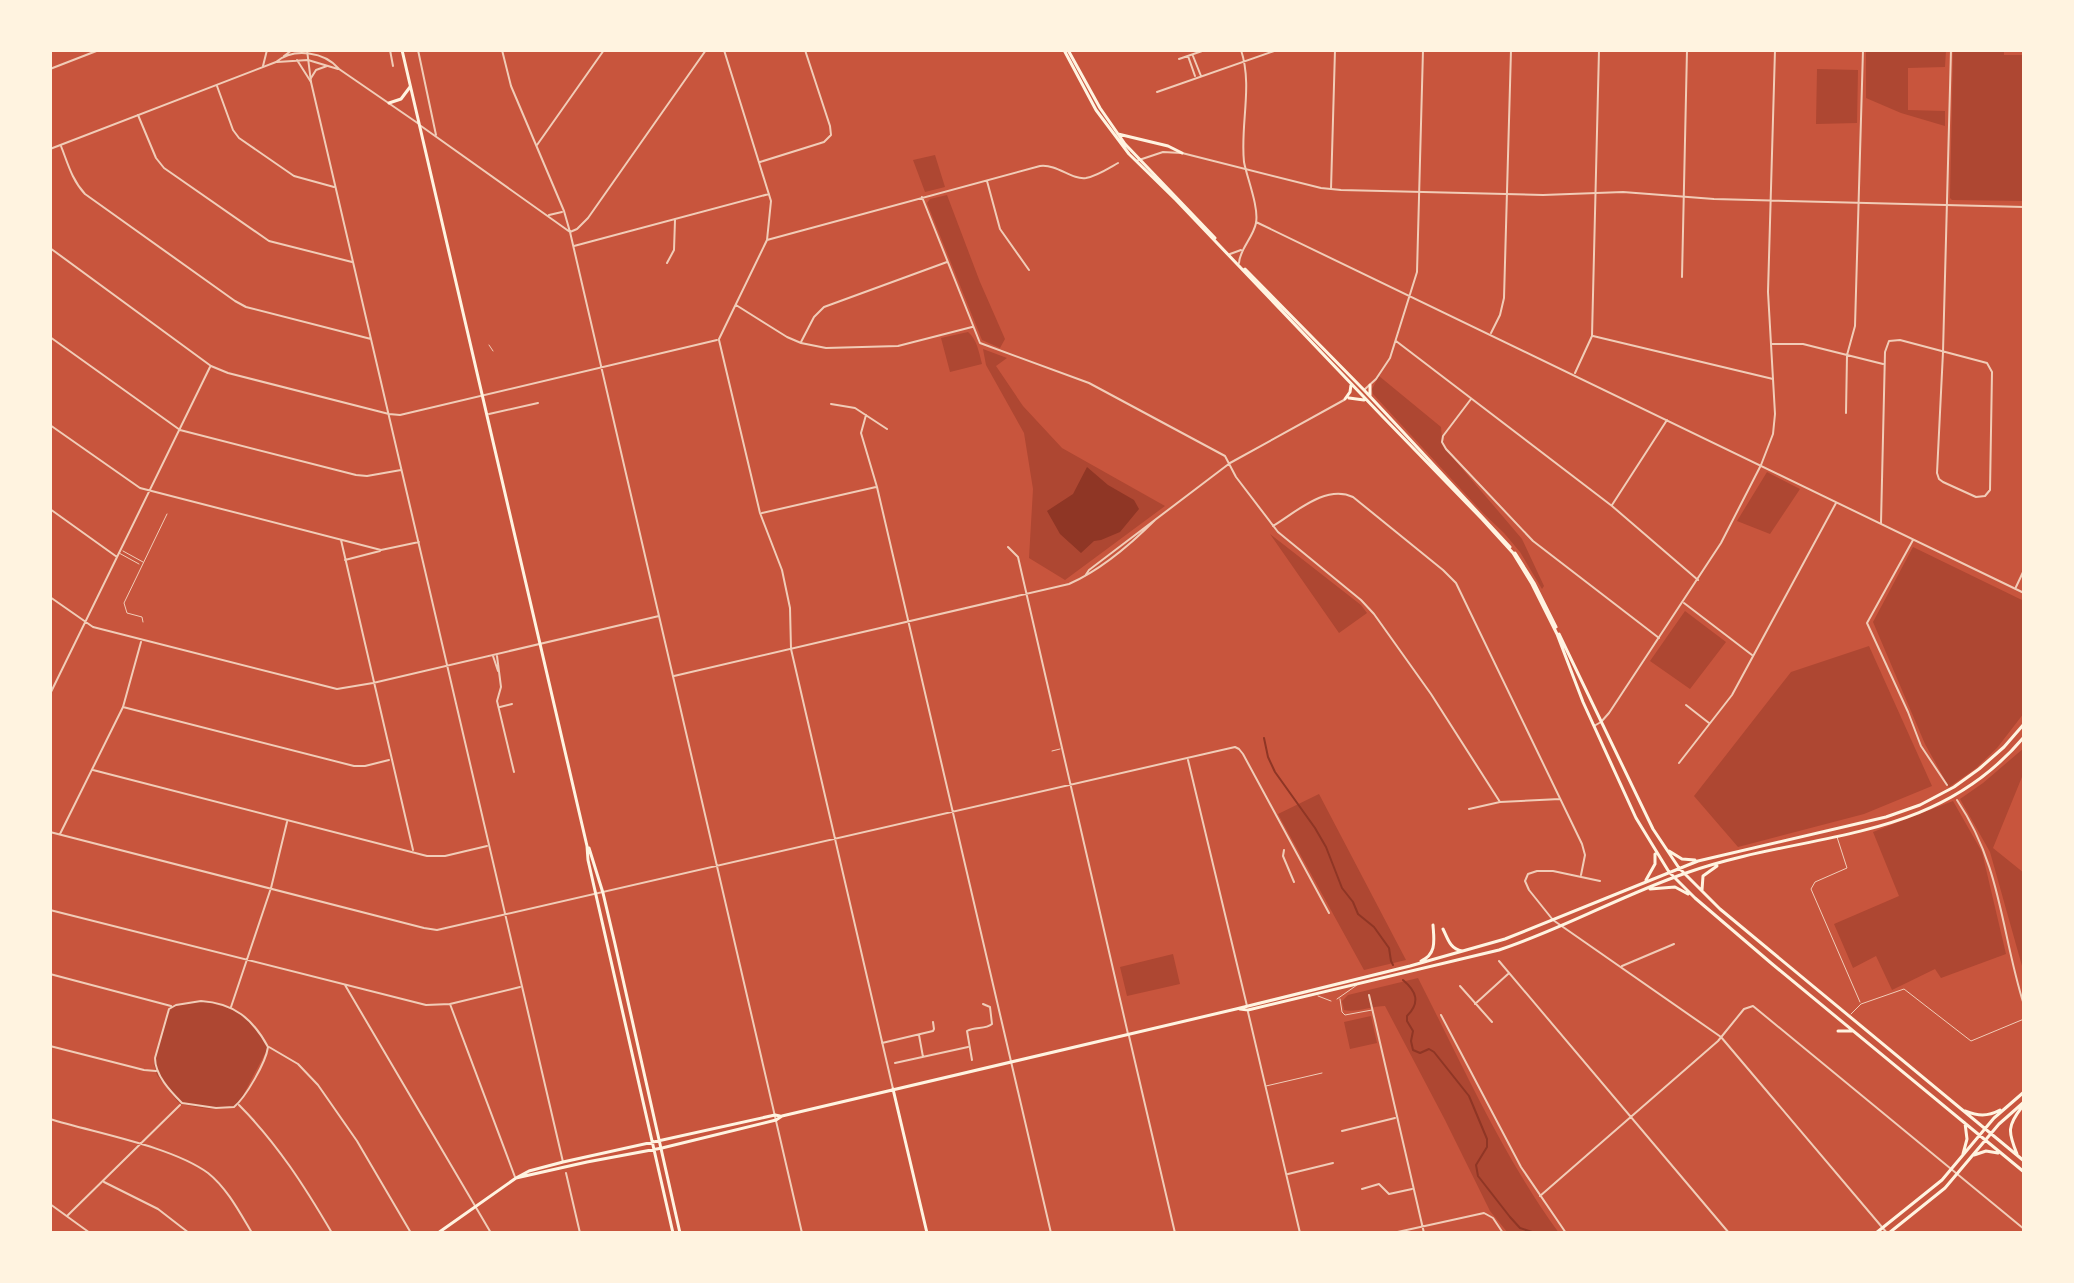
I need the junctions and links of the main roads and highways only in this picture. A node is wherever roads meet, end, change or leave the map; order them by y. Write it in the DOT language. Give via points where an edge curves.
graph roads {
  1 [pos="402,50"];
  2 [pos="1066,50"];
  3 [pos="411,86"];
  4 [pos="389,103"];
  5 [pos="1118,134"];
  6 [pos="1182,153"];
  7 [pos="1138,160"];
  8 [pos="1350,383"];
  9 [pos="1370,385"];
  10 [pos="1362,391"];
  11 [pos="1370,396"];
  12 [pos="1368,401"];
  13 [pos="2024,724"];
  14 [pos="2024,737"];
  15 [pos="587,846"];
  16 [pos="1664,846"];
  17 [pos="1652,847"];
  18 [pos="1698,861"];
  19 [pos="1728,861"];
  20 [pos="1679,868"];
  21 [pos="1669,872"];
  22 [pos="1684,873"];
  23 [pos="1674,877"];
  24 [pos="1643,883"];
  25 [pos="1646,890"];
  26 [pos="1702,892"];
  27 [pos="1695,898"];
  28 [pos="1433,925"];
  29 [pos="1443,929"];
  30 [pos="1464,951"];
  31 [pos="1410,966"];
  32 [pos="1247,1008"];
  33 [pos="1835,1015"];
  34 [pos="1856,1032"];
  35 [pos="893,1089"];
  36 [pos="2024,1092"];
  37 [pos="2024,1103"];
  38 [pos="2003,1109"];
  39 [pos="1962,1110"];
  40 [pos="775,1117"];
  41 [pos="1965,1122"];
  42 [pos="1985,1129"];
  43 [pos="1991,1134"];
  44 [pos="1980,1135"];
  45 [pos="660,1140"];
  46 [pos="1986,1140"];
  47 [pos="652,1142"];
  48 [pos="662,1148"];
  49 [pos="654,1150"];
  50 [pos="2002,1154"];
  51 [pos="1973,1155"];
  52 [pos="2017,1155"];
  53 [pos="1962,1158"];
  54 [pos="2024,1161"];
  55 [pos="564,1164"];
  56 [pos="2024,1172"];
  57 [pos="438,1233"];
  58 [pos="673,1233"];
  59 [pos="680,1233"];
  60 [pos="927,1233"];
  61 [pos="1876,1233"];
  62 [pos="1888,1233"];
  1 -- 3 [label="main road"];
  2 -- 5 [label="main road"];
  2 -- 7 [label="main road" via="1096,110"];
  3 -- 4 [label="main road"];
  3 -- 15 [label="main road"];
  5 -- 6 [label="main road"];
  5 -- 7 [label="main road"];
  7 -- 8 [label="main road"];
  7 -- 10 [label="main road"];
  8 -- 10 [label="main road"];
  8 -- 12 [label="main road" via="1347,399"];
  9 -- 11 [label="main road"];
  10 -- 11 [label="main road"];
  10 -- 12 [label="main road"];
  11 -- 16 [label="main road" via="1519,558"];
  12 -- 17 [label="main road" via="1517,560 1557,634 1593,726"];
  13 -- 18 [label="main road" via="1992,759 1920,805"];
  14 -- 19 [label="main road" via="1959,793 1898,822"];
  15 -- 45 [label="main road" via="603,893"];
  15 -- 47 [label="main road"];
  16 -- 18 [label="main road" via="1677,857"];
  16 -- 20 [label="main road"];
  17 -- 21 [label="main road"];
  17 -- 24 [label="main road" via="1655,864"];
  18 -- 20 [label="main road"];
  19 -- 22 [label="main road"];
  19 -- 26 [label="main road" via="1705,873"];
  20 -- 21 [label="main road"];
  20 -- 22 [label="main road"];
  21 -- 23 [label="main road"];
  21 -- 24 [label="main road"];
  22 -- 23 [label="main road"];
  22 -- 26 [label="main road"];
  23 -- 25 [label="main road"];
  23 -- 27 [label="main road"];
  24 -- 30 [label="main road"];
  25 -- 27 [label="main road" via="1675,887"];
  25 -- 32 [label="main road" via="1489,953"];
  26 -- 39 [label="main road"];
  27 -- 33 [label="main road"];
  28 -- 31 [label="main road" via="1431,955"];
  29 -- 30 [label="main road" via="1451,946"];
  30 -- 31 [label="main road"];
  31 -- 32 [label="main road"];
  32 -- 35 [label="main road"];
  33 -- 34 [label="main road"];
  33 -- 34 [label="main road" via="1838,1030"];
  34 -- 41 [label="main road"];
  35 -- 40 [label="main road"];
  35 -- 60 [label="main road"];
  36 -- 38 [label="main road"];
  37 -- 43 [label="main road"];
  37 -- 52 [label="main road" via="2010,1128"];
  38 -- 39 [label="main road" via="1979,1116"];
  38 -- 42 [label="main road"];
  39 -- 42 [label="main road"];
  40 -- 45 [label="main road"];
  40 -- 48 [label="main road"];
  41 -- 44 [label="main road"];
  41 -- 53 [label="main road"];
  42 -- 43 [label="main road"];
  42 -- 44 [label="main road"];
  43 -- 46 [label="main road"];
  43 -- 52 [label="main road"];
  44 -- 46 [label="main road"];
  44 -- 53 [label="main road"];
  45 -- 47 [label="main road"];
  45 -- 48 [label="main road"];
  46 -- 50 [label="main road"];
  46 -- 51 [label="main road"];
  47 -- 49 [label="main road"];
  47 -- 55 [label="main road"];
  48 -- 49 [label="main road"];
  48 -- 59 [label="main road"];
  49 -- 55 [label="main road"];
  49 -- 58 [label="main road"];
  50 -- 51 [label="main road"];
  50 -- 56 [label="main road"];
  51 -- 62 [label="main road" via="1937,1196"];
  52 -- 54 [label="main road"];
  53 -- 61 [label="main road" via="1931,1191"];
  55 -- 57 [label="main road" via="516,1178"];
}
